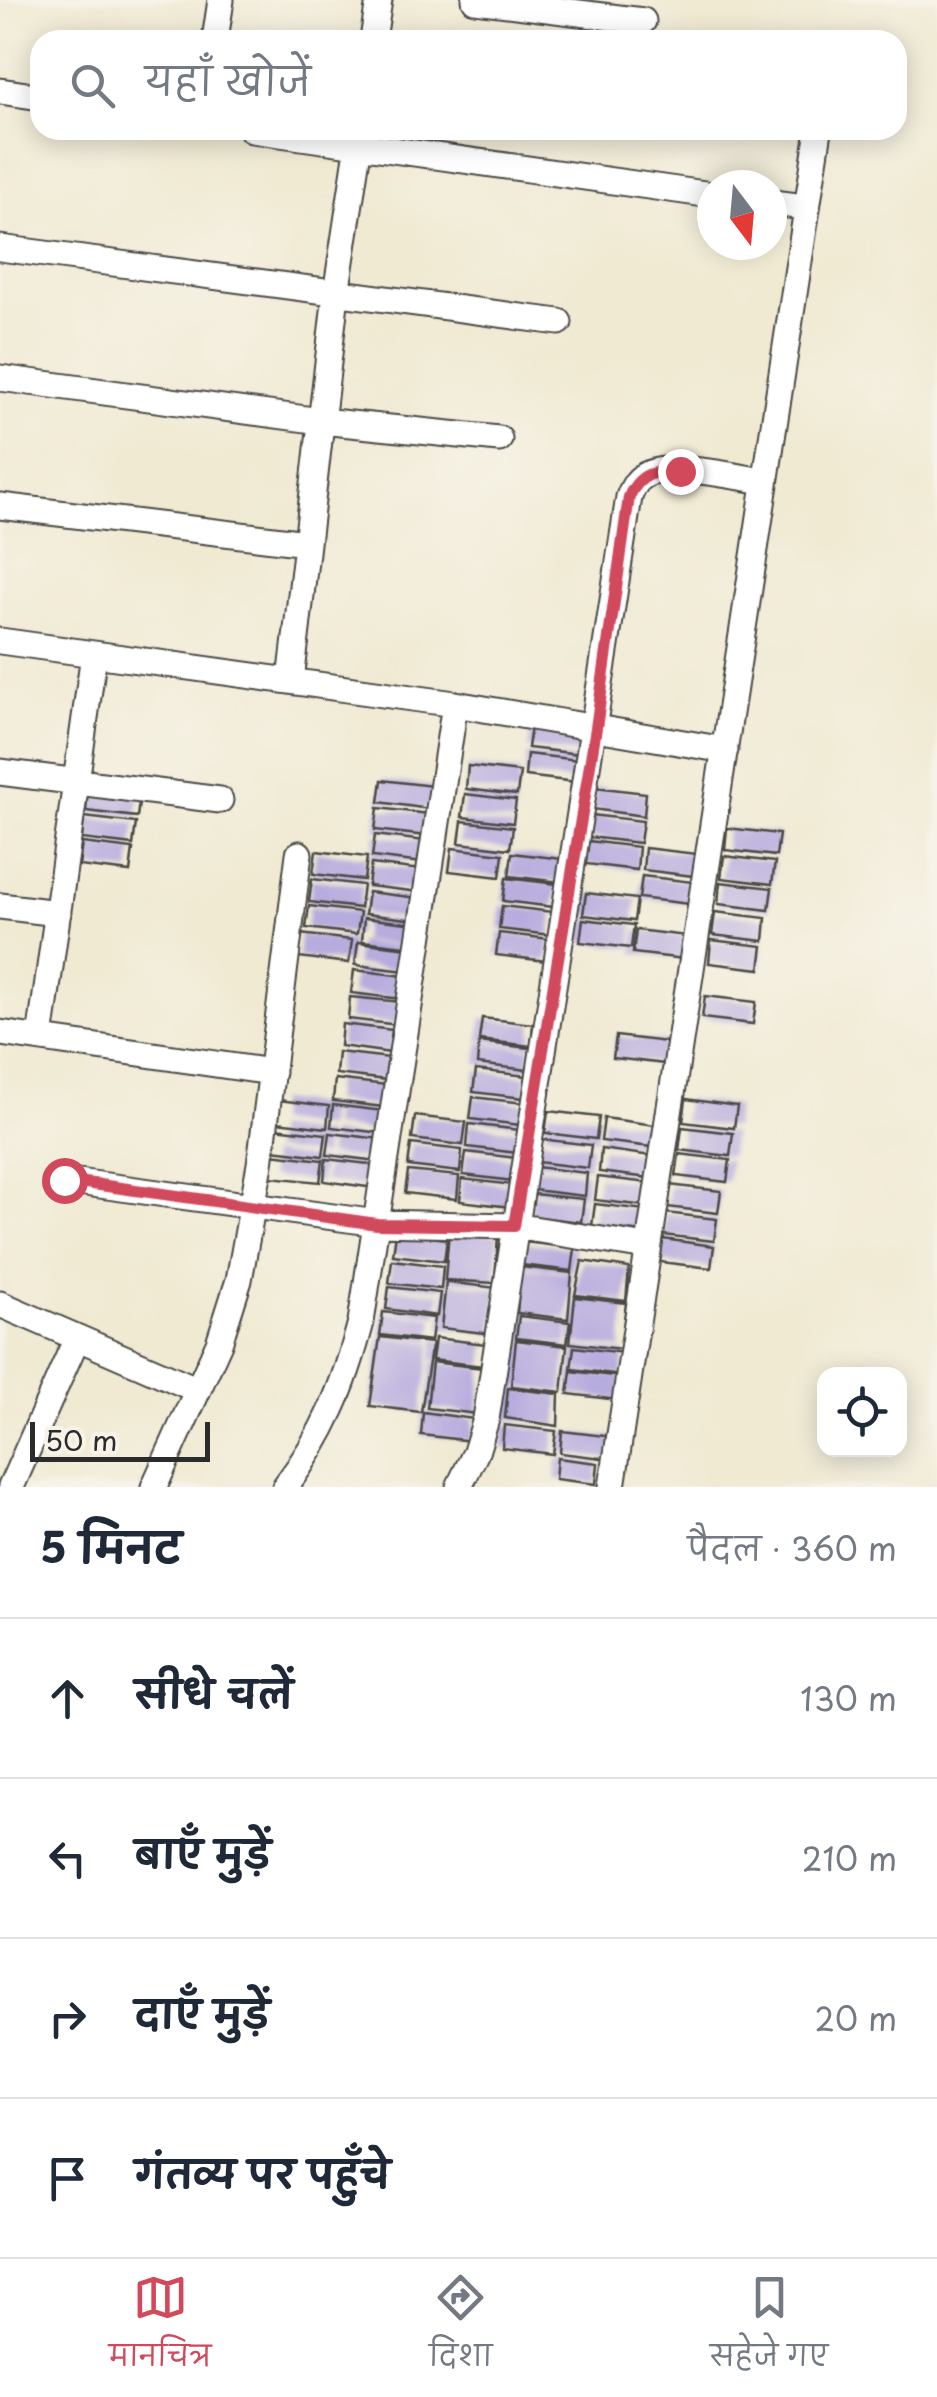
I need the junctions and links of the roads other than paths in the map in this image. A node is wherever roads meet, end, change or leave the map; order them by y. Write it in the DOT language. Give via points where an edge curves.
graph roads {
  1 [pos="221,0"];
  2 [pos="378,0"];
  3 [pos="475,0"];
  4 [pos="643,21"];
  5 [pos="216,30"];
  6 [pos="374,30"];
  7 [pos="0,91"];
  8 [pos="30,96"];
  9 [pos="360,140"];
  10 [pos="372,140"];
  11 [pos="817,140"];
  12 [pos="697,193"];
  13 [pos="787,205"];
  14 [pos="806,208"];
  15 [pos="0,248"];
  16 [pos="336,294"];
  17 [pos="559,322"];
  18 [pos="0,378"];
  19 [pos="321,420"];
  20 [pos="499,439"];
  21 [pos="765,481"];
  22 [pos="0,506"];
  23 [pos="307,544"];
  24 [pos="0,641"];
  25 [pos="94,654"];
  26 [pos="291,682"];
  27 [pos="455,704"];
  28 [pos="596,728"];
  29 [pos="725,750"];
  30 [pos="0,772"];
  31 [pos="76,782"];
  32 [pos="220,800"];
  33 [pos="299,854"];
  34 [pos="0,906"];
  35 [pos="58,913"];
  36 [pos="0,1033"];
  37 [pos="40,1038"];
  38 [pos="272,1072"];
  39 [pos="64,1180"];
  40 [pos="254,1206"];
  41 [pos="377,1224"];
  42 [pos="514,1226"];
  43 [pos="646,1248"];
  44 [pos="0,1304"];
  45 [pos="77,1338"];
  46 [pos="198,1390"];
  47 [pos="11,1487"];
  48 [pos="154,1487"];
  49 [pos="285,1487"];
  50 [pos="459,1487"];
  51 [pos="612,1487"];
  1 -- 5 [label="street"];
  2 -- 6 [label="street"];
  3 -- 4 [label="street"];
  7 -- 8 [label="street"];
  9 -- 16 [label="street"];
  10 -- 12 [label="street"];
  11 -- 14 [label="street"];
  13 -- 14 [label="street"];
  14 -- 21 [label="street"];
  15 -- 16 [label="street"];
  16 -- 17 [label="street"];
  16 -- 19 [label="street"];
  18 -- 19 [label="street"];
  19 -- 20 [label="street"];
  19 -- 23 [label="street"];
  21 -- 28 [label="street" via="664,470 634,484"];
  21 -- 29 [label="street"];
  22 -- 23 [label="street"];
  23 -- 26 [label="street"];
  24 -- 25 [label="street"];
  25 -- 26 [label="street"];
  25 -- 31 [label="street"];
  26 -- 27 [label="street"];
  27 -- 28 [label="street"];
  27 -- 41 [label="street"];
  28 -- 29 [label="street"];
  28 -- 42 [label="street"];
  29 -- 43 [label="street"];
  30 -- 31 [label="street"];
  31 -- 32 [label="street"];
  31 -- 35 [label="street"];
  33 -- 38 [label="street"];
  34 -- 35 [label="street"];
  35 -- 37 [label="street"];
  36 -- 37 [label="street"];
  37 -- 38 [label="street"];
  38 -- 40 [label="street"];
  39 -- 40 [label="street"];
  40 -- 41 [label="street"];
  40 -- 46 [label="street" via="230,1316"];
  41 -- 42 [label="street"];
  41 -- 49 [label="street" via="361,1322 338,1400"];
  42 -- 43 [label="street"];
  42 -- 50 [label="street" via="486,1420"];
  43 -- 51 [label="street"];
  44 -- 45 [label="street"];
  45 -- 46 [label="street"];
  45 -- 47 [label="street"];
  46 -- 48 [label="street"];
}
